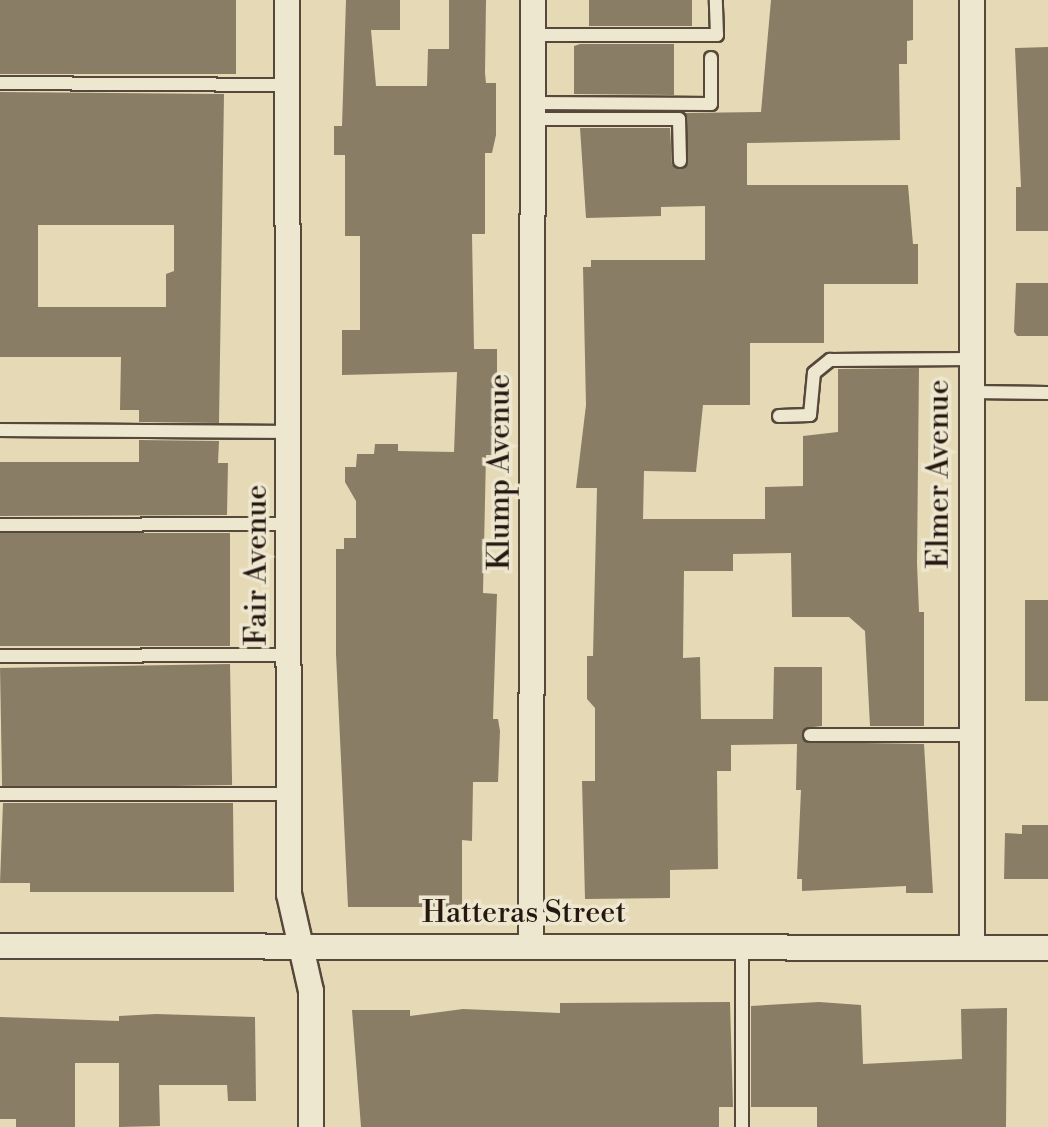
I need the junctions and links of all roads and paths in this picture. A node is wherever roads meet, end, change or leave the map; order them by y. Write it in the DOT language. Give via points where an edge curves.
graph roads {
  1 [pos="287,0"];
  2 [pos="533,0"];
  3 [pos="716,0"];
  4 [pos="972,0"];
  5 [pos="533,35"];
  6 [pos="711,58"];
  7 [pos="0,83"];
  8 [pos="287,85"];
  9 [pos="533,111"];
  10 [pos="680,161"];
  11 [pos="972,359"];
  12 [pos="972,392"];
  13 [pos="1048,393"];
  14 [pos="779,416"];
  15 [pos="0,430"];
  16 [pos="289,432"];
  17 [pos="289,524"];
  18 [pos="0,525"];
  19 [pos="288,655"];
  20 [pos="0,656"];
  21 [pos="810,735"];
  22 [pos="971,735"];
  23 [pos="0,794"];
  24 [pos="289,794"];
  25 [pos="531,944"];
  26 [pos="298,945"];
  27 [pos="0,946"];
  28 [pos="742,947"];
  29 [pos="972,948"];
  30 [pos="1048,948"];
  31 [pos="311,1127"];
  32 [pos="742,1127"];
  1 -- 8 [label="street, Fair Avenue"];
  2 -- 5 [label="street, Klump Avenue"];
  3 -- 5 [label="lane" via="717,35"];
  4 -- 11 [label="street, Elmer Avenue"];
  5 -- 9 [label="street, Klump Avenue"];
  6 -- 9 [label="lane" via="711,104"];
  7 -- 8 [label="lane"];
  8 -- 16 [label="street, Fair Avenue"];
  9 -- 10 [label="lane" via="679,119"];
  9 -- 25 [label="street, Klump Avenue"];
  11 -- 12 [label="street, Elmer Avenue"];
  11 -- 14 [label="lane" via="830,360 814,373 810,415"];
  12 -- 13 [label="lane"];
  12 -- 22 [label="street, Elmer Avenue"];
  15 -- 16 [label="lane"];
  16 -- 17 [label="street, Fair Avenue"];
  17 -- 18 [label="lane"];
  17 -- 19 [label="street, Fair Avenue"];
  19 -- 20 [label="lane"];
  19 -- 24 [label="street, Fair Avenue"];
  21 -- 22 [label="lane"];
  22 -- 29 [label="street, Elmer Avenue"];
  23 -- 24 [label="lane"];
  24 -- 26 [label="street, Fair Avenue" via="289,894"];
  25 -- 26 [label="street, Hatteras Street"];
  25 -- 28 [label="street, Hatteras Street"];
  26 -- 27 [label="street, Hatteras Street"];
  26 -- 31 [label="street, Fair Avenue" via="311,991"];
  28 -- 29 [label="street, Hatteras Street"];
  28 -- 32 [label="lane"];
  29 -- 30 [label="street, Hatteras Street"];
}
